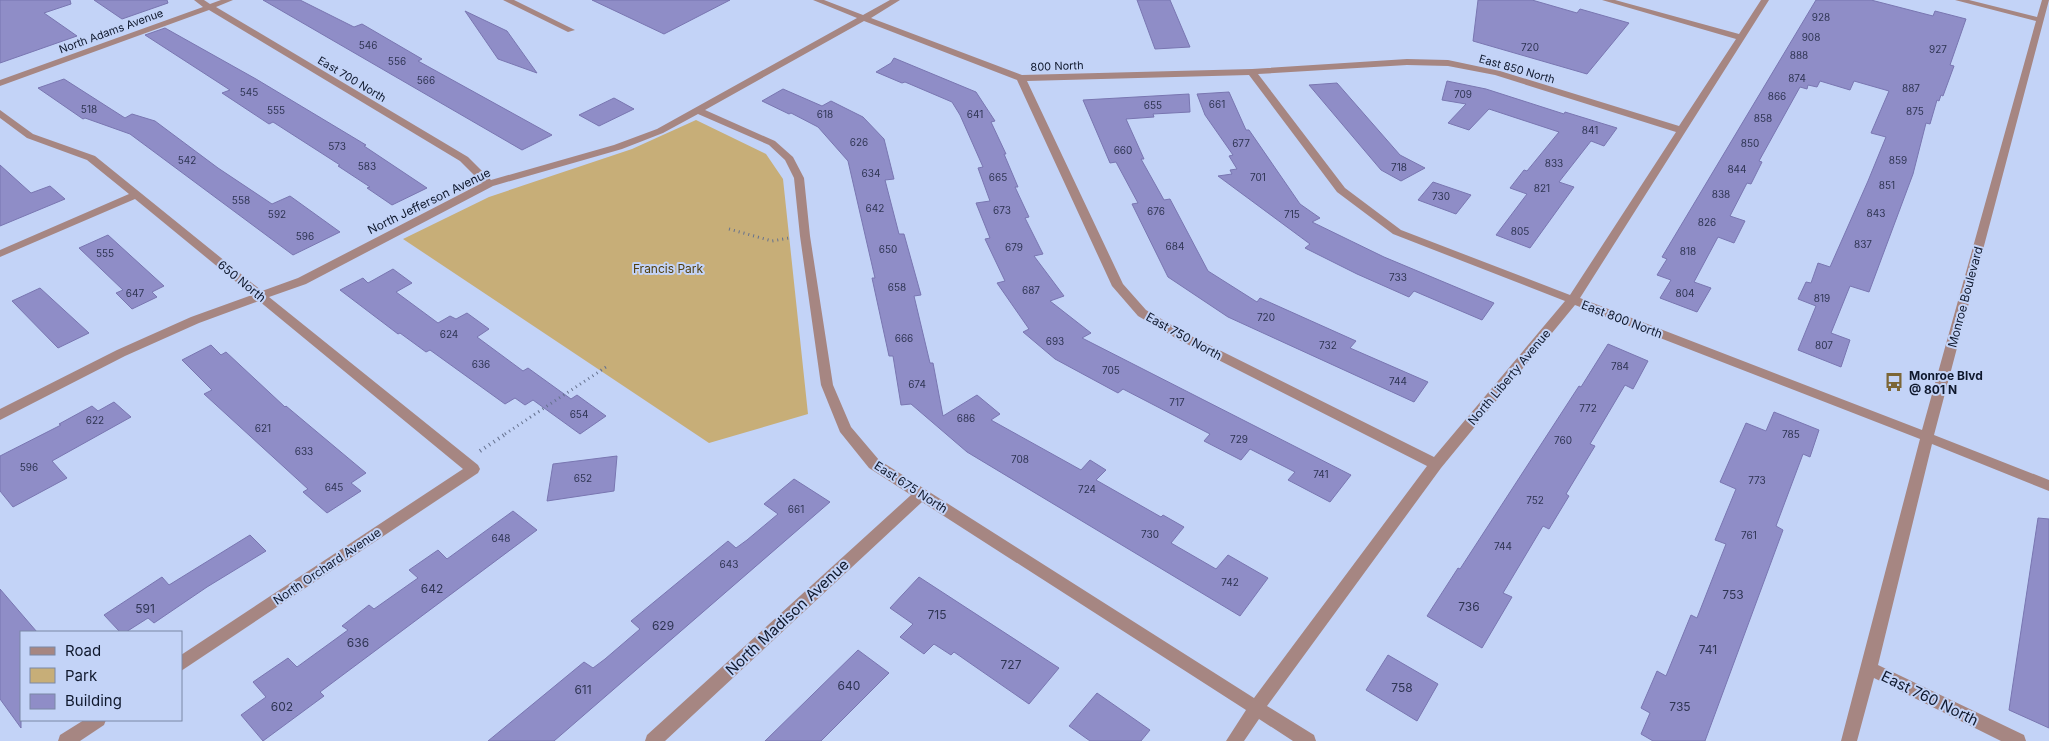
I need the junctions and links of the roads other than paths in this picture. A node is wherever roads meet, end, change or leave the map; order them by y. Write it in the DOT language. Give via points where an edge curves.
graph roads {
  1 [pos="198,0"];
  2 [pos="229,0"];
  3 [pos="508,0"];
  4 [pos="817,0"];
  5 [pos="896,0"];
  6 [pos="1606,0"];
  7 [pos="1765,0"];
  8 [pos="1959,0"];
  9 [pos="2046,0"];
  10 [pos="210,7"];
  11 [pos="863,18"];
  12 [pos="2041,20"];
  13 [pos="571,30"];
  14 [pos="1742,38"];
  15 [pos="1252,72"];
  16 [pos="1021,78"];
  17 [pos="0,83"];
  18 [pos="698,110"];
  19 [pos="0,113"];
  20 [pos="1681,130"];
  21 [pos="489,184"];
  22 [pos="136,195"];
  23 [pos="0,254"];
  24 [pos="260,296"];
  25 [pos="1574,300"];
  26 [pos="0,415"];
  27 [pos="1927,437"];
  28 [pos="1436,464"];
  29 [pos="469,465"];
  30 [pos="2049,486"];
  31 [pos="921,494"];
  32 [pos="182,663"];
  33 [pos="1869,668"];
  34 [pos="1257,709"];
  35 [pos="96,721"];
  36 [pos="66,741"];
  37 [pos="653,741"];
  38 [pos="1234,741"];
  39 [pos="1308,741"];
  40 [pos="1849,741"];
  41 [pos="2018,741"];
  1 -- 10 [label="street, East 700 North"];
  2 -- 10 [label="street, North Adams Avenue"];
  3 -- 13 [label="street"];
  4 -- 11 [label="street, 800 North"];
  5 -- 11 [label="street, North Jefferson Avenue"];
  6 -- 14 [label="street"];
  7 -- 14 [label="street, North Liberty Avenue"];
  8 -- 12 [label="street"];
  9 -- 12 [label="street, Monroe Boulevard"];
  10 -- 17 [label="street, North Adams Avenue"];
  10 -- 21 [label="street, East 700 North" via="464,159"];
  11 -- 16 [label="street, 800 North"];
  11 -- 18 [label="street, North Jefferson Avenue"];
  12 -- 27 [label="street, Monroe Boulevard"];
  14 -- 20 [label="street, North Liberty Avenue"];
  15 -- 16 [label="street, 800 North"];
  15 -- 20 [label="street, East 850 North" via="1407,62 1448,63 1497,72"];
  15 -- 25 [label="street, East 800 North" via="1341,190 1397,232"];
  16 -- 28 [label="street, East 750 North" via="1118,286 1142,313 1183,337"];
  18 -- 21 [label="street, North Jefferson Avenue" via="660,131 618,147"];
  18 -- 31 [label="street, East 675 North" via="772,143 789,159 799,178 826,385 845,429 874,464"];
  19 -- 22 [label="street, 650 North" via="30,136 91,158"];
  20 -- 25 [label="street, North Liberty Avenue"];
  21 -- 24 [label="street, North Jefferson Avenue" via="302,281"];
  22 -- 23 [label="street"];
  22 -- 24 [label="street, 650 North"];
  24 -- 26 [label="street, North Jefferson Avenue" via="121,353"];
  24 -- 29 [label="street, 650 North"];
  25 -- 27 [label="street, East 800 North"];
  25 -- 28 [label="street, North Liberty Avenue"];
  27 -- 30 [label="street, East 800 North"];
  27 -- 33 [label="street, Monroe Boulevard"];
  28 -- 34 [label="street, North Liberty Avenue"];
  29 -- 32 [label="street, North Orchard Avenue"];
  31 -- 34 [label="street, East 675 North"];
  31 -- 37 [label="street, North Madison Avenue"];
  33 -- 40 [label="street, Monroe Boulevard"];
  33 -- 41 [label="street, East 760 North"];
  34 -- 38 [label="street, North Liberty Avenue"];
  34 -- 39 [label="street, East 675 North"];
  35 -- 36 [label="street"];
}
